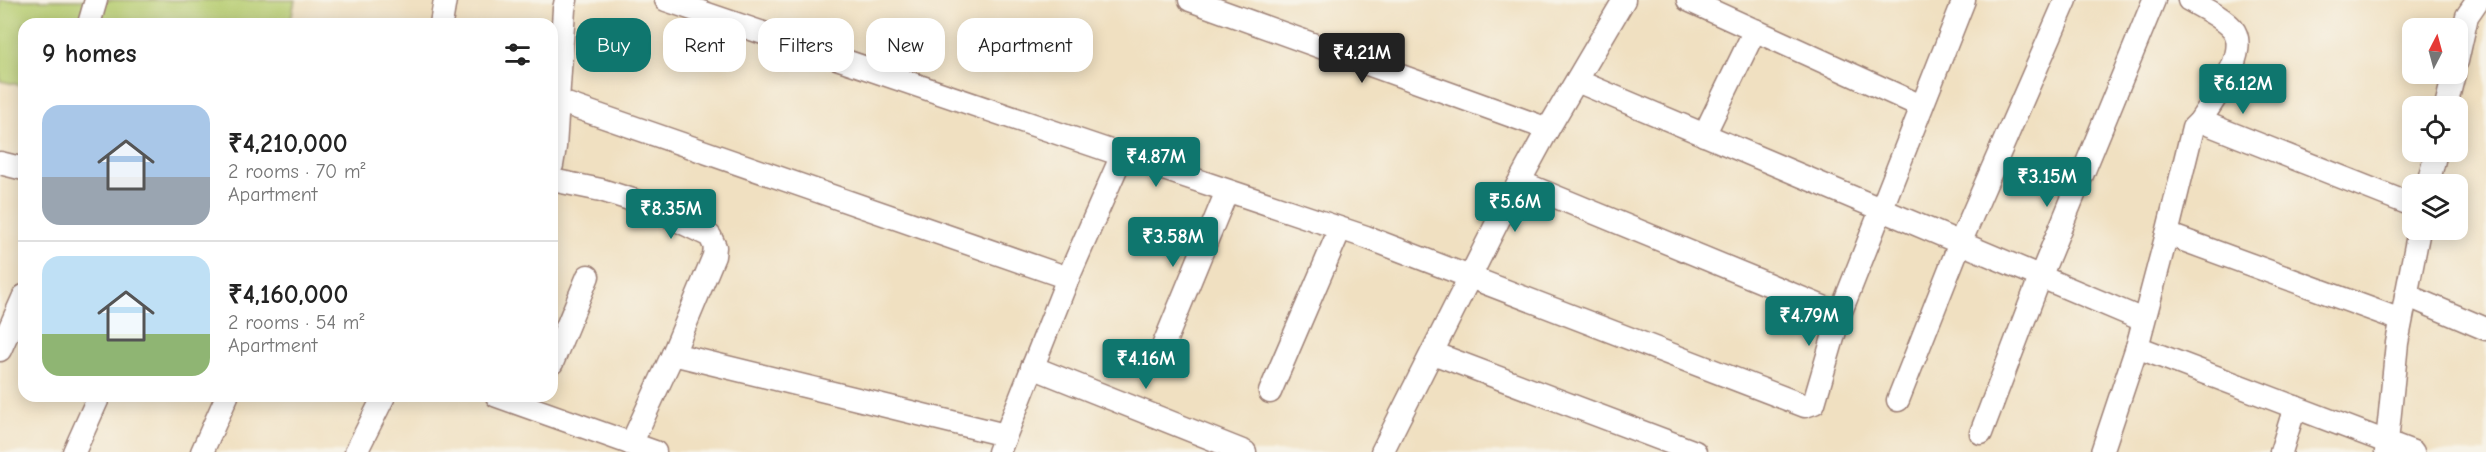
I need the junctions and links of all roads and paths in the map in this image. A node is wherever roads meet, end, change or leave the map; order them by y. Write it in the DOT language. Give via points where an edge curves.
graph roads {
  1 [pos="96,0"];
  2 [pos="445,0"];
  3 [pos="566,0"];
  4 [pos="666,0"];
  5 [pos="1190,0"];
  6 [pos="1624,0"];
  7 [pos="1688,0"];
  8 [pos="1964,0"];
  9 [pos="2066,0"];
  10 [pos="2154,0"];
  11 [pos="2189,0"];
  12 [pos="2478,0"];
  13 [pos="91,18"];
  14 [pos="442,18"];
  15 [pos="2467,18"];
  16 [pos="1755,30"];
  17 [pos="1577,81"];
  18 [pos="558,101"];
  19 [pos="1921,106"];
  20 [pos="2200,121"];
  21 [pos="1548,129"];
  22 [pos="1704,135"];
  23 [pos="1122,155"];
  24 [pos="0,163"];
  25 [pos="18,168"];
  26 [pos="558,181"];
  27 [pos="1520,182"];
  28 [pos="1227,191"];
  29 [pos="2402,201"];
  30 [pos="1880,210"];
  31 [pos="1340,229"];
  32 [pos="2167,234"];
  33 [pos="2417,240"];
  34 [pos="1960,243"];
  35 [pos="2041,275"];
  36 [pos="588,276"];
  37 [pos="1471,276"];
  38 [pos="1068,278"];
  39 [pos="2406,295"];
  40 [pos="18,310"];
  41 [pos="1840,314"];
  42 [pos="2143,320"];
  43 [pos="2401,320"];
  44 [pos="2486,329"];
  45 [pos="2137,347"];
  46 [pos="558,348"];
  47 [pos="0,350"];
  48 [pos="1433,353"];
  49 [pos="673,354"];
  50 [pos="1157,361"];
  51 [pos="1032,367"];
  52 [pos="1270,392"];
  53 [pos="1898,400"];
  54 [pos="96,402"];
  55 [pos="224,402"];
  56 [pos="381,402"];
  57 [pos="536,402"];
  58 [pos="2295,406"];
  59 [pos="1981,434"];
  60 [pos="1002,443"];
  61 [pos="631,444"];
  62 [pos="2387,447"];
  63 [pos="74,452"];
  64 [pos="202,452"];
  65 [pos="356,452"];
  66 [pos="655,452"];
  67 [pos="1245,452"];
  68 [pos="1382,452"];
  69 [pos="1695,452"];
  70 [pos="2102,452"];
  71 [pos="2281,452"];
  72 [pos="2413,452"];
  1 -- 13 [label="street"];
  2 -- 14 [label="street"];
  3 -- 18 [label="street"];
  4 -- 23 [label="street"];
  5 -- 21 [label="street"];
  6 -- 17 [label="street"];
  7 -- 16 [label="street"];
  8 -- 19 [label="street"];
  9 -- 34 [label="street"];
  10 -- 35 [label="street"];
  11 -- 20 [label="street" via="2221,18 2238,38 2237,56"];
  12 -- 15 [label="street"];
  16 -- 19 [label="street"];
  16 -- 22 [label="street"];
  17 -- 21 [label="street"];
  17 -- 22 [label="street"];
  18 -- 38 [label="street"];
  19 -- 30 [label="street"];
  20 -- 29 [label="street"];
  20 -- 32 [label="street" via="2193,128"];
  21 -- 27 [label="street"];
  22 -- 30 [label="street"];
  23 -- 28 [label="street"];
  23 -- 38 [label="street"];
  24 -- 25 [label="street"];
  26 -- 49 [label="street" via="639,202 710,236 714,256"];
  27 -- 37 [label="street"];
  27 -- 41 [label="street"];
  28 -- 31 [label="street"];
  28 -- 50 [label="street"];
  30 -- 34 [label="street"];
  30 -- 41 [label="street"];
  31 -- 37 [label="street"];
  31 -- 52 [label="street"];
  32 -- 42 [label="street"];
  32 -- 43 [label="street"];
  33 -- 39 [label="street"];
  34 -- 35 [label="street"];
  34 -- 53 [label="street"];
  35 -- 42 [label="street"];
  35 -- 59 [label="street"];
  36 -- 46 [label="street"];
  37 -- 41 [label="street" via="1805,406 1814,403"];
  37 -- 48 [label="street"];
  38 -- 51 [label="street"];
  39 -- 43 [label="street"];
  39 -- 44 [label="street"];
  40 -- 47 [label="street"];
  42 -- 45 [label="street"];
  43 -- 62 [label="street"];
  45 -- 58 [label="street"];
  45 -- 70 [label="street"];
  48 -- 68 [label="street"];
  48 -- 69 [label="street"];
  49 -- 60 [label="street"];
  49 -- 61 [label="street"];
  51 -- 60 [label="street"];
  51 -- 67 [label="street"];
  54 -- 63 [label="street"];
  55 -- 64 [label="street"];
  56 -- 65 [label="street"];
  57 -- 61 [label="street"];
  58 -- 62 [label="street"];
  58 -- 71 [label="street"];
  61 -- 66 [label="street"];
  62 -- 72 [label="street"];
}
